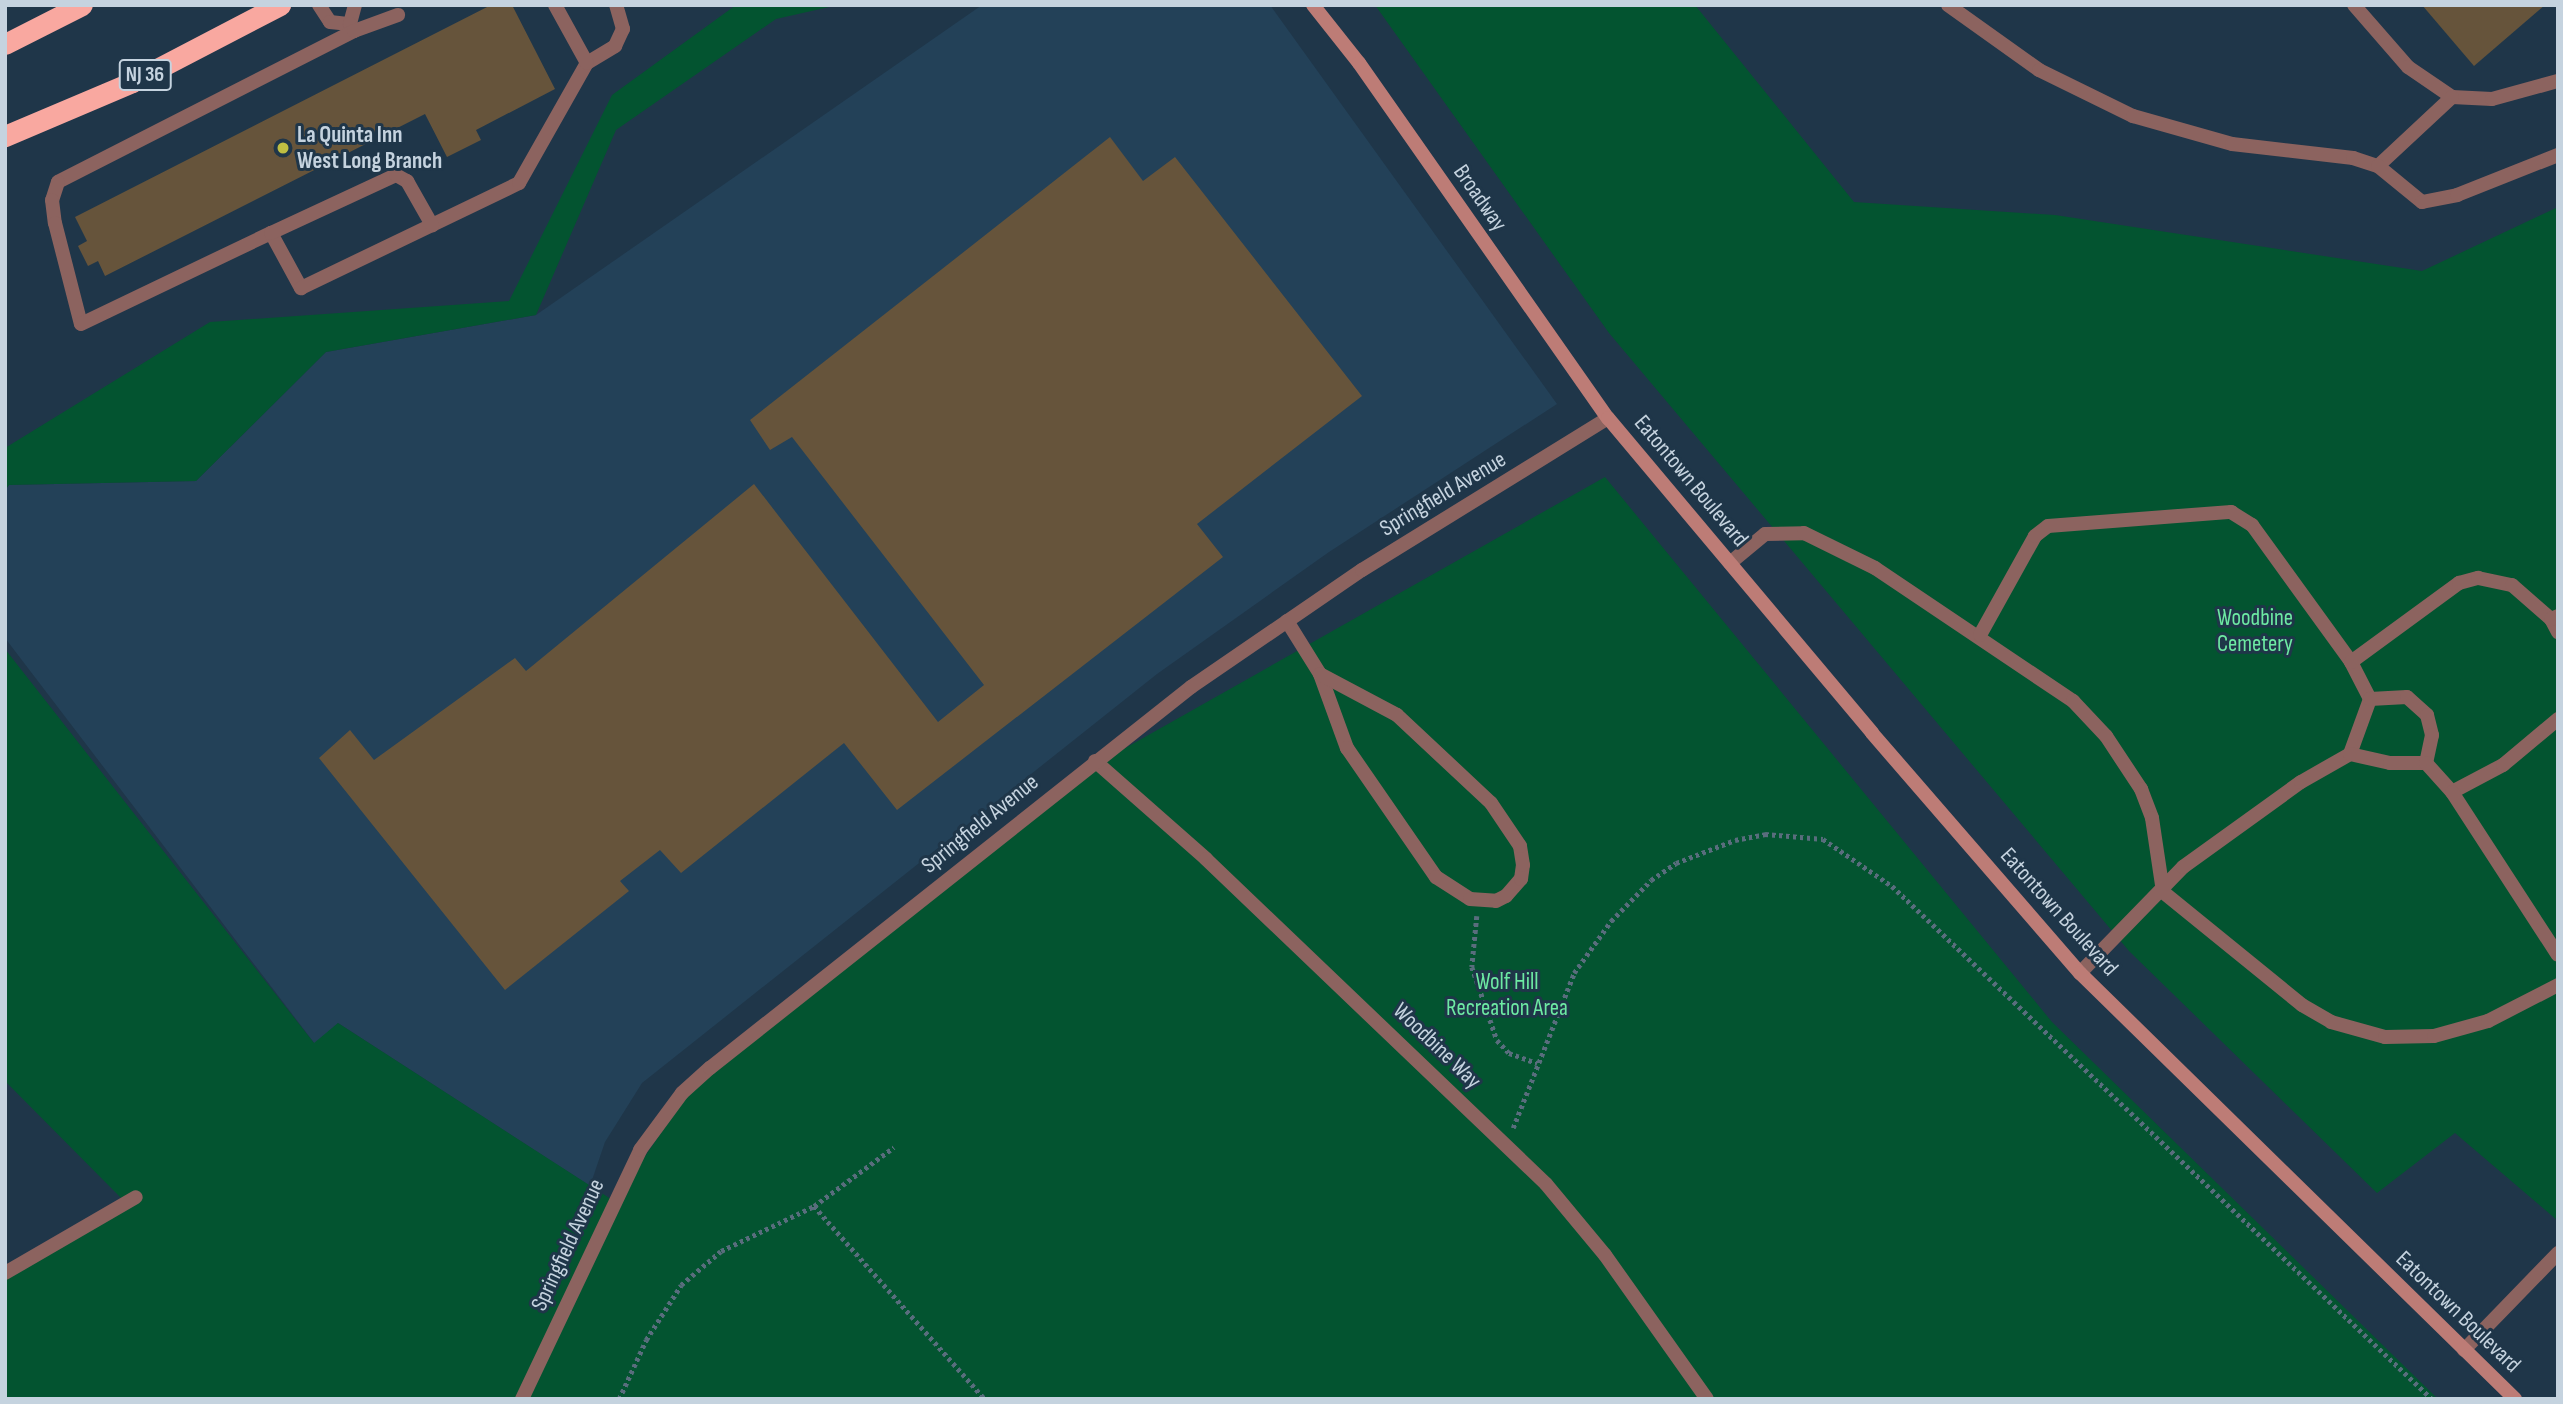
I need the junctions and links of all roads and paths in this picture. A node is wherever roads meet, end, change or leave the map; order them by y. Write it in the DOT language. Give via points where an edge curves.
graph roads {
  1 [pos="82,5"];
  2 [pos="280,5"];
  3 [pos="319,5"];
  4 [pos="355,5"];
  5 [pos="555,5"];
  6 [pos="616,5"];
  7 [pos="1313,5"];
  8 [pos="1948,5"];
  9 [pos="2354,5"];
  10 [pos="398,15"];
  11 [pos="352,28"];
  12 [pos="5,44"];
  13 [pos="587,63"];
  14 [pos="2558,81"];
  15 [pos="2452,97"];
  16 [pos="5,136"];
  17 [pos="2558,155"];
  18 [pos="2378,166"];
  19 [pos="432,225"];
  20 [pos="271,233"];
  21 [pos="1608,418"];
  22 [pos="1730,563"];
  23 [pos="1287,621"];
  24 [pos="2556,623"];
  25 [pos="1980,635"];
  26 [pos="2351,662"];
  27 [pos="1320,674"];
  28 [pos="2371,699"];
  29 [pos="2558,719"];
  30 [pos="2350,754"];
  31 [pos="1095,761"];
  32 [pos="2426,763"];
  33 [pos="2452,792"];
  34 [pos="2164,892"];
  35 [pos="1479,901"];
  36 [pos="2558,955"];
  37 [pos="2080,973"];
  38 [pos="2558,985"];
  39 [pos="1537,1063"];
  40 [pos="1507,1146"];
  41 [pos="894,1147"];
  42 [pos="136,1197"];
  43 [pos="814,1206"];
  44 [pos="2558,1253"];
  45 [pos="5,1273"];
  46 [pos="2464,1350"];
  47 [pos="522,1399"];
  48 [pos="619,1399"];
  49 [pos="985,1399"];
  50 [pos="1707,1399"];
  51 [pos="2432,1399"];
  52 [pos="2515,1399"];
  1 -- 12 [label="highway"];
  2 -- 16 [label="highway, NJ 36" via="132,82"];
  3 -- 11 [label="street" via="330,22"];
  4 -- 11 [label="street"];
  5 -- 13 [label="street"];
  6 -- 13 [label="street" via="623,29 615,46"];
  7 -- 21 [label="street, Broadway" via="1359,63"];
  8 -- 18 [label="street" via="2039,70 2133,116 2232,144 2328,152"];
  9 -- 15 [label="street" via="2408,66 2436,91"];
  10 -- 11 [label="street"];
  11 -- 20 [label="street" via="58,182 52,200 81,324"];
  13 -- 19 [label="street" via="519,183"];
  14 -- 15 [label="street" via="2492,99"];
  15 -- 18 [label="street"];
  17 -- 18 [label="street" via="2431,202 2413,198"];
  19 -- 20 [label="street" via="407,181 396,175"];
  19 -- 20 [label="street" via="302,288"];
  21 -- 22 [label="street, Eatontown Boulevard"];
  21 -- 23 [label="street, Springfield Avenue"];
  22 -- 25 [label="street" via="1765,534 1804,533 1875,568"];
  22 -- 37 [label="street, Eatontown Boulevard"];
  23 -- 27 [label="street"];
  23 -- 31 [label="street, Springfield Avenue"];
  24 -- 26 [label="street" via="2512,584 2478,578 2459,583"];
  25 -- 26 [label="street" via="2035,536 2048,526 2231,512 2252,525"];
  25 -- 34 [label="street" via="2073,701 2106,736 2130,770 2152,818"];
  26 -- 28 [label="street"];
  27 -- 35 [label="street" via="1347,748 1365,778 1436,877"];
  27 -- 35 [label="street" via="1397,715 1491,803 1508,827 1520,846 1521,878 1506,896"];
  28 -- 30 [label="street"];
  28 -- 32 [label="street" via="2407,696 2419,704 2432,735"];
  29 -- 33 [label="street" via="2503,765"];
  30 -- 32 [label="street" via="2390,763"];
  30 -- 34 [label="street" via="2301,782 2183,867"];
  31 -- 40 [label="street, Woodbine Way" via="1206,859"];
  31 -- 47 [label="street, Springfield Avenue" via="682,1093 635,1158"];
  32 -- 33 [label="street"];
  33 -- 36 [label="street"];
  34 -- 37 [label="street"];
  34 -- 38 [label="street" via="2302,1005 2362,1033 2410,1038 2461,1030"];
  35 -- 39 [label="path" via="1472,967 1497,1040 1509,1053"];
  37 -- 46 [label="street, Eatontown Boulevard"];
  39 -- 40 [label="path"];
  39 -- 51 [label="path" via="1574,973 1611,921 1651,880 1676,863 1735,840 1765,834 1822,839 1892,886"];
  40 -- 50 [label="street, Woodbine Way" via="1573,1213"];
  41 -- 43 [label="path"];
  42 -- 45 [label="street"];
  43 -- 48 [label="path" via="721,1251 681,1285 646,1340"];
  43 -- 49 [label="path"];
  44 -- 46 [label="street"];
  46 -- 52 [label="street, Eatontown Boulevard"];
}
